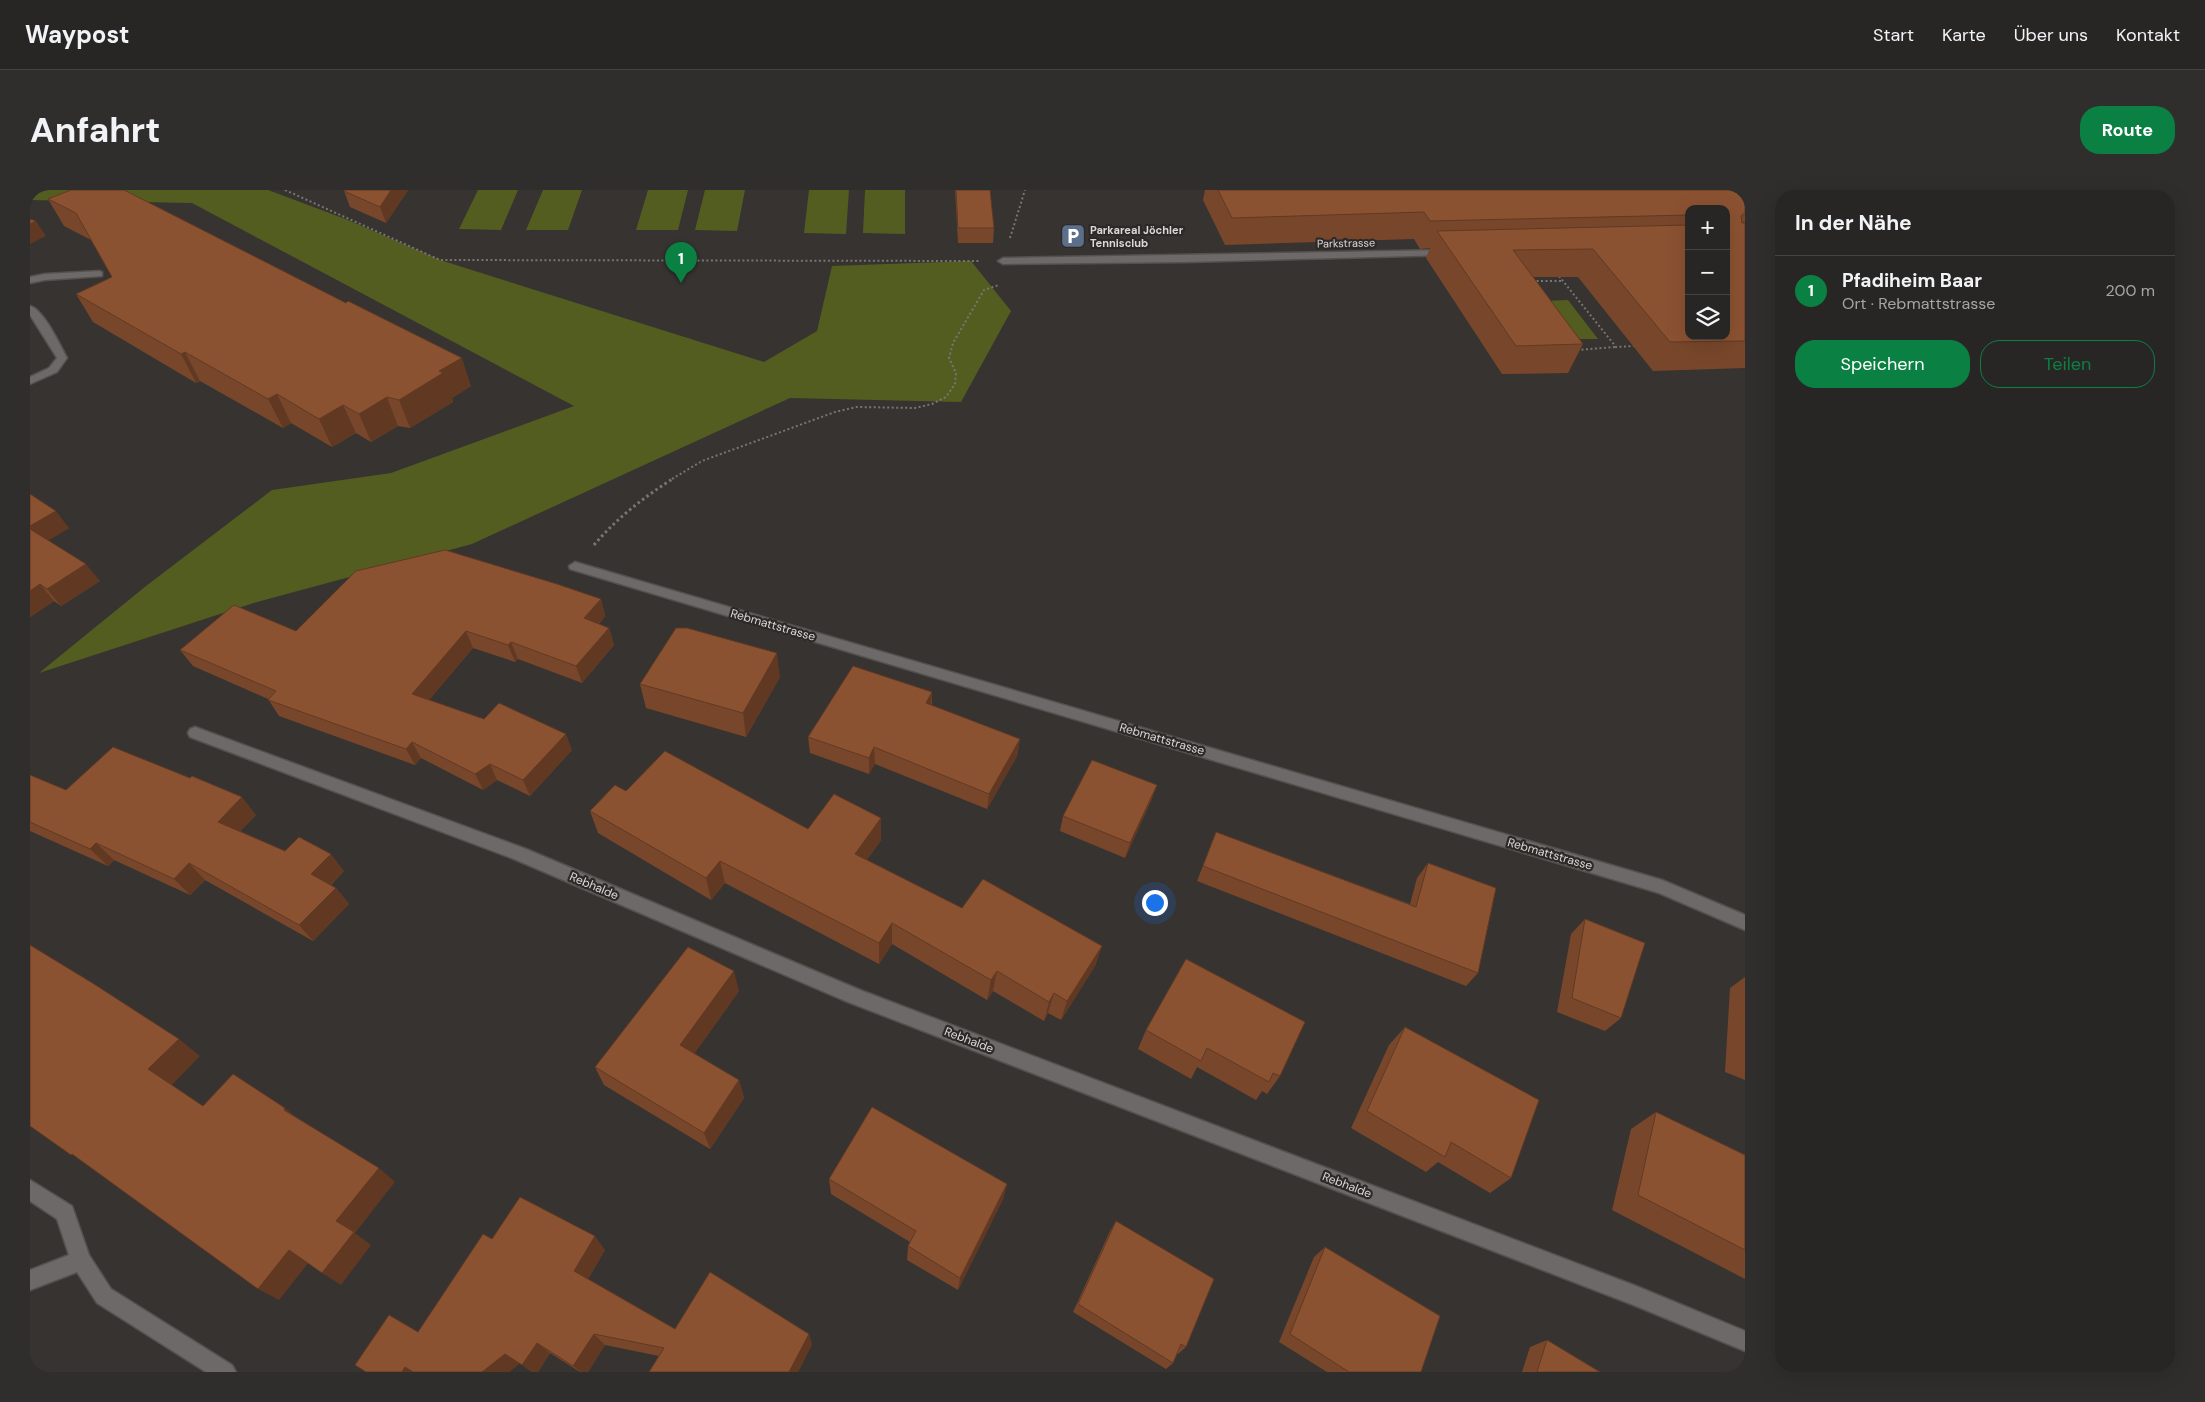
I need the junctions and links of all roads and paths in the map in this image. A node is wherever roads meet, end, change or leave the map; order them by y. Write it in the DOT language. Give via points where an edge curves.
graph roads {
  1 [pos="284,190"];
  2 [pos="1024,190"];
  3 [pos="1460,252"];
  4 [pos="1003,261"];
  5 [pos="1036,261"];
  6 [pos="99,274"];
  7 [pos="1557,274"];
  8 [pos="30,280"];
  9 [pos="1562,280"];
  10 [pos="1537,287"];
  11 [pos="30,309"];
  12 [pos="1634,346"];
  13 [pos="1616,347"];
  14 [pos="1570,350"];
  15 [pos="30,381"];
  16 [pos="575,566"];
  17 [pos="195,733"];
  18 [pos="1745,923"];
  19 [pos="30,1190"];
  20 [pos="81,1260"];
  21 [pos="30,1280"];
  22 [pos="1745,1341"];
  23 [pos="225,1372"];
  1 -- 4 [label="path" via="440,260"];
  2 -- 4 [label="path"];
  3 -- 5 [label="street, Parkstrasse"];
  4 -- 5 [label="street, Parkstrasse"];
  5 -- 16 [label="path" via="1027,284 997,285 984,290 953,343 949,358 956,374 955,384 946,397 915,408 857,407 835,412 702,461 655,490 610,526"];
  6 -- 8 [label="street"];
  7 -- 9 [label="path"];
  9 -- 10 [label="path" via="1532,281"];
  9 -- 13 [label="path"];
  11 -- 15 [label="street" via="62,358 53,370"];
  12 -- 13 [label="path"];
  13 -- 14 [label="path"];
  16 -- 18 [label="street, Rebmattstrasse" via="1662,886"];
  17 -- 22 [label="street, Rebhalde" via="520,854 854,996 1636,1296"];
  19 -- 20 [label="street" via="65,1214"];
  20 -- 21 [label="street"];
  20 -- 23 [label="street" via="104,1296"];
}
